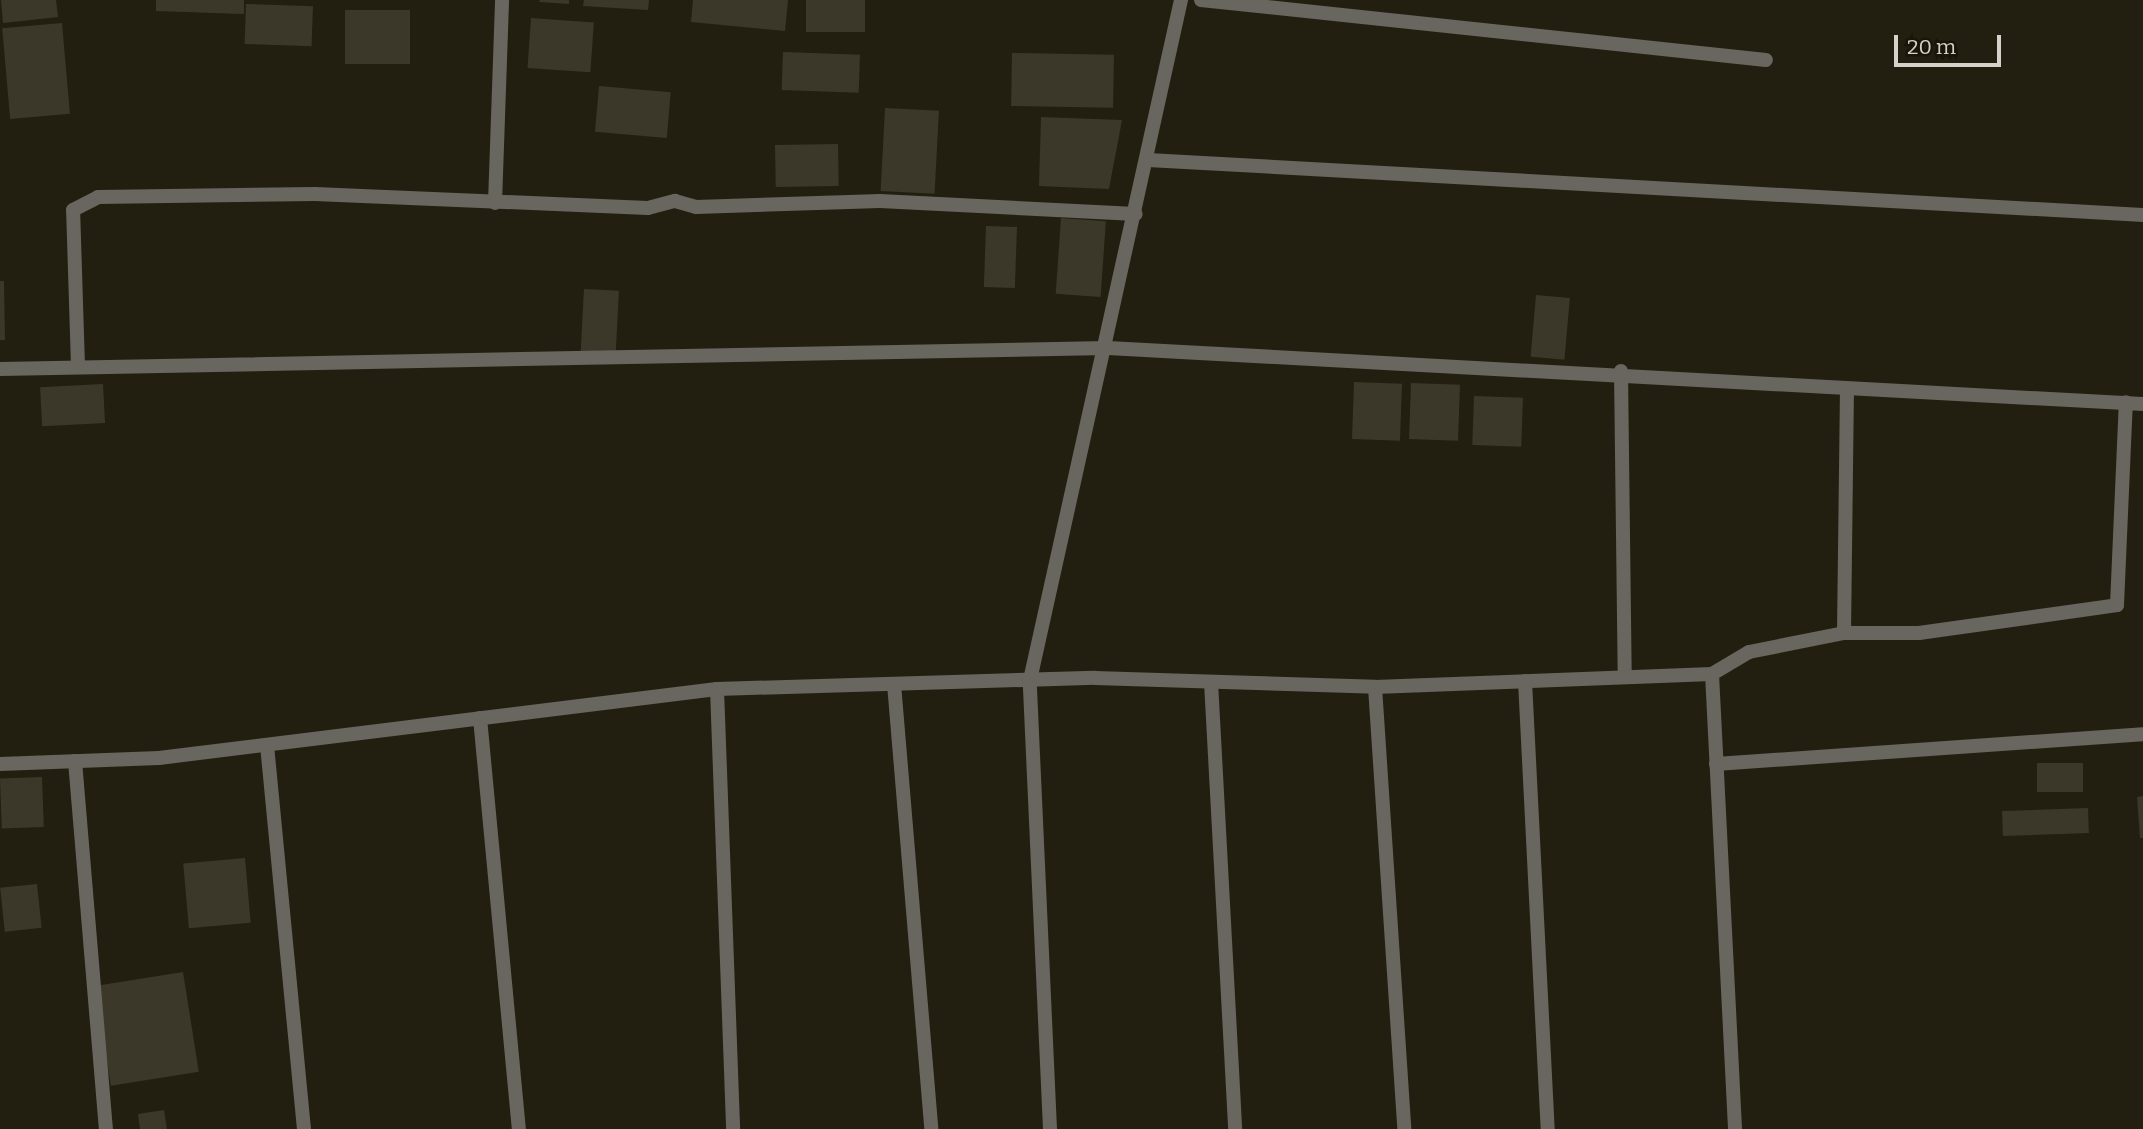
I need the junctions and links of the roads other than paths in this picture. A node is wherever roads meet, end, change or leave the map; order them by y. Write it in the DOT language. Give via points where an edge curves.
graph roads {
  1 [pos="502,0"];
  2 [pos="1181,0"];
  3 [pos="1201,0"];
  4 [pos="1766,60"];
  5 [pos="1148,160"];
  6 [pos="495,203"];
  7 [pos="1136,214"];
  8 [pos="2143,215"];
  9 [pos="1108,348"];
  10 [pos="78,366"];
  11 [pos="0,369"];
  12 [pos="1621,371"];
  13 [pos="1847,389"];
  14 [pos="2126,402"];
  15 [pos="2143,404"];
  16 [pos="1844,633"];
  17 [pos="1712,674"];
  18 [pos="1625,677"];
  19 [pos="1030,680"];
  20 [pos="1525,681"];
  21 [pos="1211,682"];
  22 [pos="894,684"];
  23 [pos="1375,687"];
  24 [pos="717,689"];
  25 [pos="480,718"];
  26 [pos="2143,734"];
  27 [pos="267,745"];
  28 [pos="75,761"];
  29 [pos="0,764"];
  30 [pos="1716,764"];
  31 [pos="106,1129"];
  32 [pos="304,1129"];
  33 [pos="519,1129"];
  34 [pos="733,1129"];
  35 [pos="931,1129"];
  36 [pos="1050,1129"];
  37 [pos="1235,1129"];
  38 [pos="1404,1129"];
  39 [pos="1548,1129"];
  40 [pos="1735,1129"];
  1 -- 6 [label="street"];
  2 -- 5 [label="street"];
  3 -- 4 [label="street"];
  5 -- 7 [label="street"];
  5 -- 8 [label="street"];
  6 -- 7 [label="street" via="648,208 675,201 696,207 880,201"];
  6 -- 10 [label="street" via="316,194 98,197 73,210"];
  7 -- 9 [label="street"];
  9 -- 10 [label="street"];
  9 -- 12 [label="street"];
  9 -- 19 [label="street"];
  10 -- 11 [label="street"];
  12 -- 13 [label="street"];
  12 -- 18 [label="street"];
  13 -- 14 [label="street"];
  13 -- 16 [label="street"];
  14 -- 15 [label="street"];
  14 -- 16 [label="street" via="2117,605 1919,633"];
  16 -- 17 [label="street" via="1749,652"];
  17 -- 18 [label="street"];
  17 -- 30 [label="street"];
  18 -- 20 [label="street"];
  19 -- 21 [label="street"];
  19 -- 22 [label="street"];
  19 -- 36 [label="street"];
  20 -- 23 [label="street"];
  20 -- 39 [label="street"];
  21 -- 23 [label="street"];
  21 -- 37 [label="street"];
  22 -- 24 [label="street"];
  22 -- 35 [label="street"];
  23 -- 38 [label="street"];
  24 -- 25 [label="street"];
  24 -- 34 [label="street"];
  25 -- 27 [label="street"];
  25 -- 33 [label="street"];
  26 -- 30 [label="street"];
  27 -- 28 [label="street"];
  27 -- 32 [label="street"];
  28 -- 29 [label="street"];
  28 -- 31 [label="street"];
  30 -- 40 [label="street"];
}
